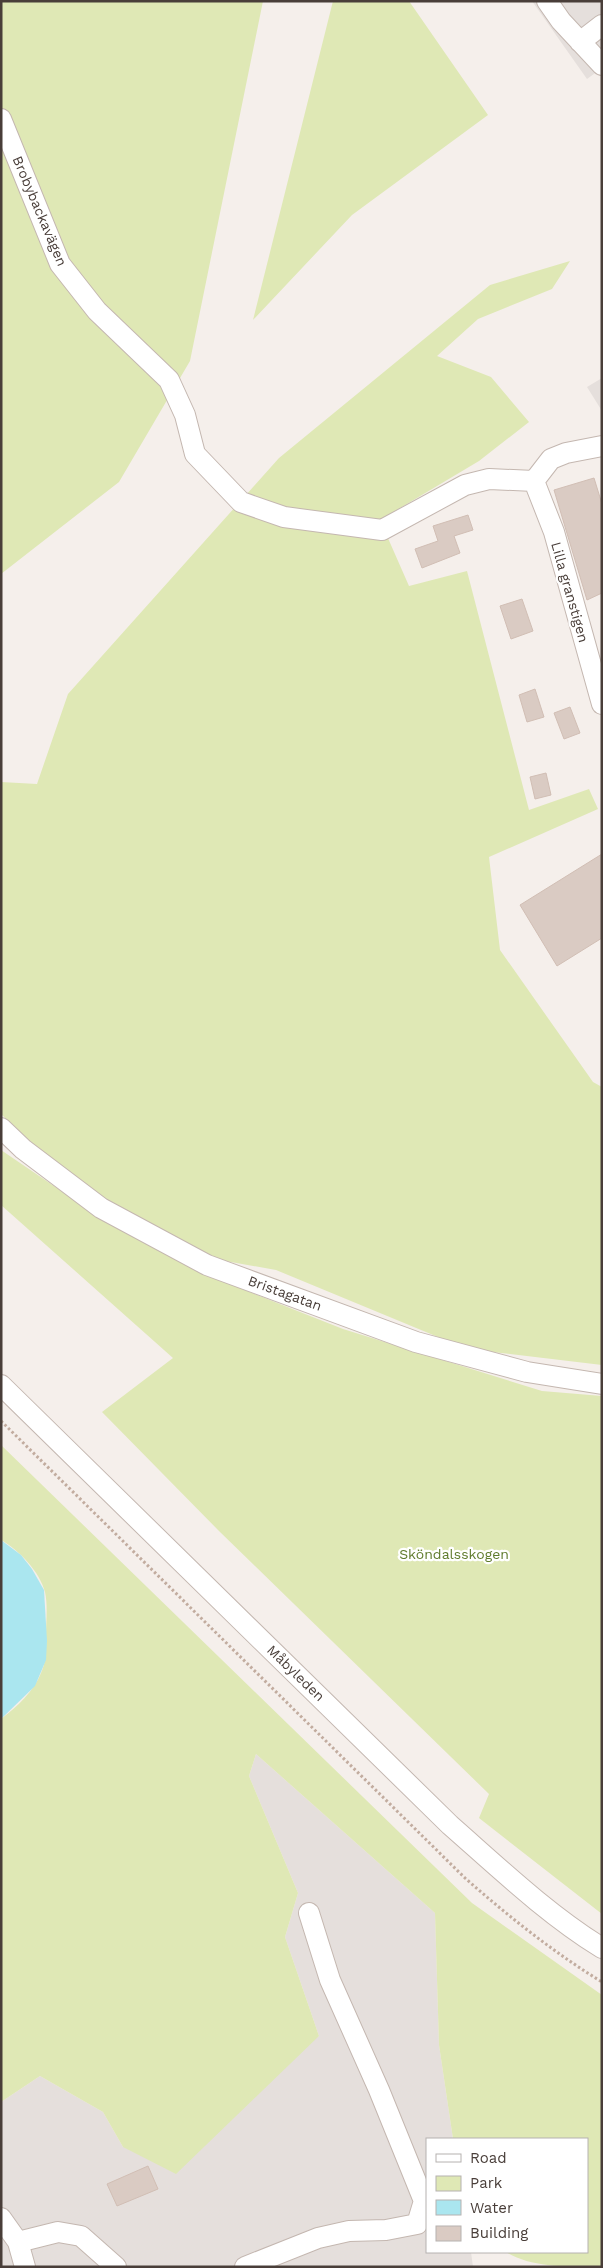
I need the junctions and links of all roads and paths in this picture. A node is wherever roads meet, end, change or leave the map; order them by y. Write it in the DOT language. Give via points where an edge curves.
graph roads {
  1 [pos="547,1"];
  2 [pos="602,25"];
  3 [pos="580,42"];
  4 [pos="602,65"];
  5 [pos="1,119"];
  6 [pos="602,446"];
  7 [pos="534,481"];
  8 [pos="602,704"];
  9 [pos="1,1128"];
  10 [pos="602,1384"];
  11 [pos="1,1385"];
  12 [pos="1,1421"];
  13 [pos="309,1913"];
  14 [pos="602,1948"];
  15 [pos="602,1982"];
  16 [pos="1,2218"];
  17 [pos="18,2242"];
  18 [pos="25,2267"];
  19 [pos="116,2267"];
  20 [pos="245,2267"];
  1 -- 3 [label="street"];
  2 -- 3 [label="street"];
  3 -- 4 [label="street"];
  5 -- 7 [label="street, Brobybackavägen" via="60,264 97,311 169,380 185,415 195,454 241,502 284,516 382,530 465,485 489,479"];
  6 -- 7 [label="street" via="566,452 551,459"];
  7 -- 8 [label="street, Lilla granstigen" via="554,532"];
  9 -- 10 [label="street, Bristagatan" via="23,1149 101,1208 207,1266 416,1342 526,1372"];
  11 -- 14 [label="street, Måbyleden" via="450,1825 516,1883"];
  12 -- 15 [label="path" via="465,1878 520,1925"];
  13 -- 20 [label="street" via="330,1980 424,2201 417,2224 386,2230 349,2231 318,2238"];
  16 -- 17 [label="street"];
  17 -- 18 [label="street"];
  17 -- 19 [label="street" via="58,2232 81,2236"];
}
